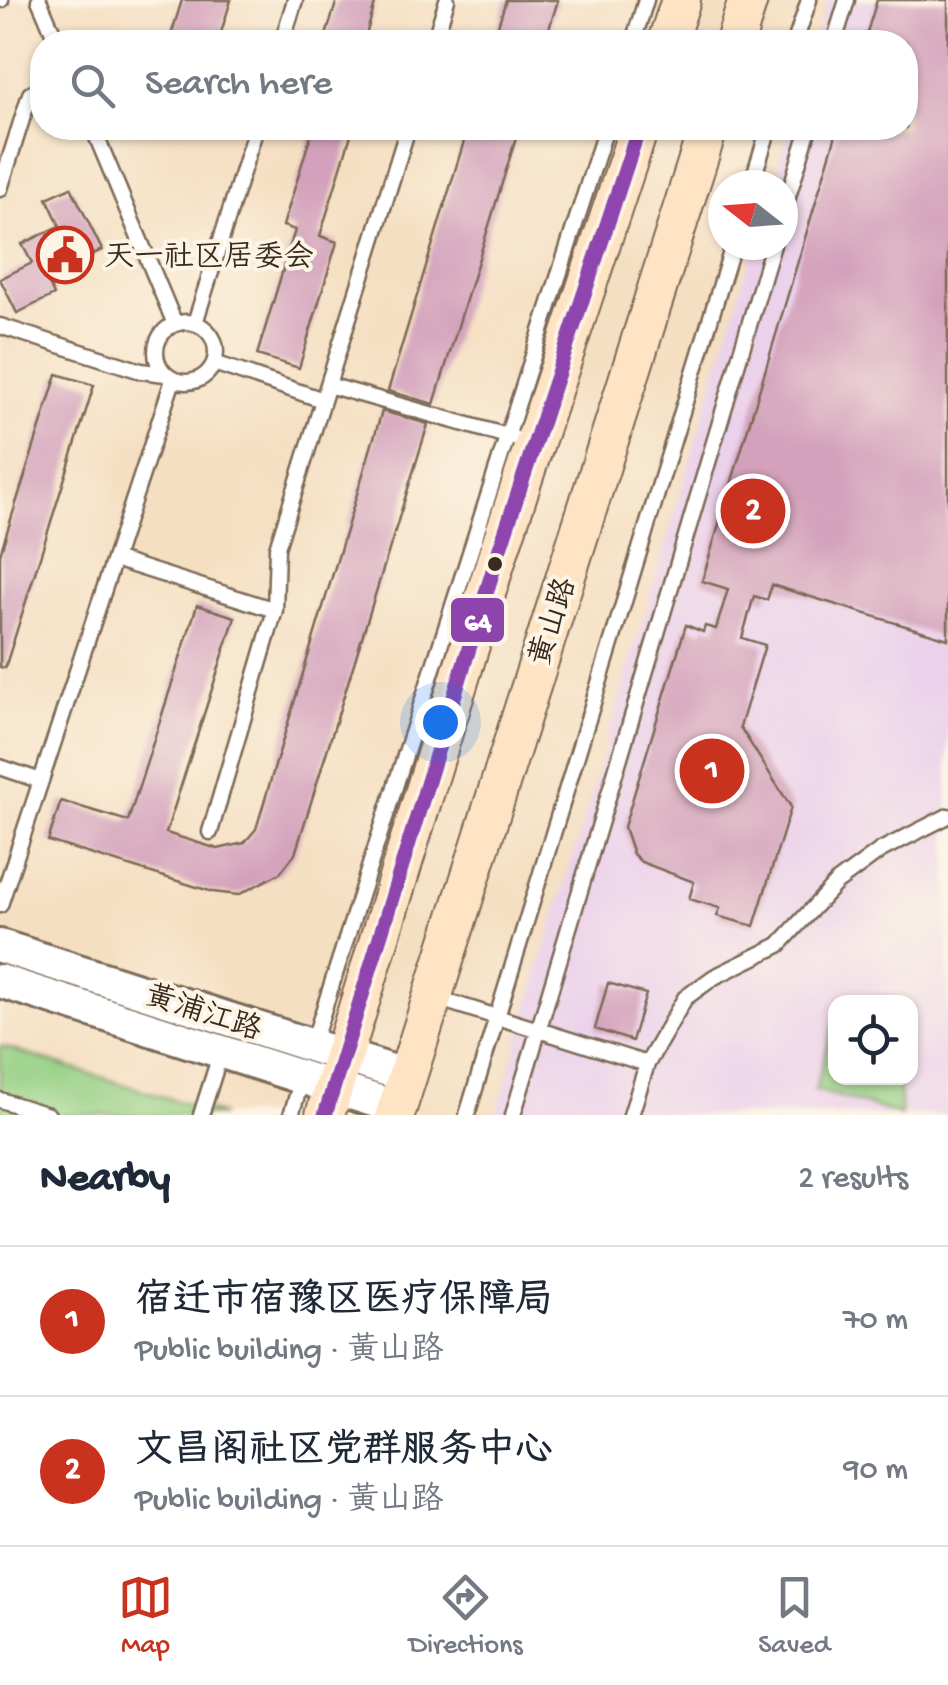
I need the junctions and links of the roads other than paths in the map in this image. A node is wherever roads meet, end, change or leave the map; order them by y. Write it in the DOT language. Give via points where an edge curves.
graph roads {
  1 [pos="39,0"];
  2 [pos="296,0"];
  3 [pos="447,0"];
  4 [pos="646,0"];
  5 [pos="681,0"];
  6 [pos="748,0"];
  7 [pos="808,0"];
  8 [pos="847,0"];
  9 [pos="52,30"];
  10 [pos="286,30"];
  11 [pos="438,30"];
  12 [pos="637,30"];
  13 [pos="671,30"];
  14 [pos="739,30"];
  15 [pos="799,30"];
  16 [pos="838,30"];
  17 [pos="30,94"];
  18 [pos="97,140"];
  19 [pos="252,140"];
  20 [pos="404,140"];
  21 [pos="603,140"];
  22 [pos="634,140"];
  23 [pos="704,140"];
  24 [pos="765,140"];
  25 [pos="805,140"];
  26 [pos="756,170"];
  27 [pos="796,170"];
  28 [pos="0,190"];
  29 [pos="728,260"];
  30 [pos="769,260"];
  31 [pos="195,323"];
  32 [pos="175,324"];
  33 [pos="3,327"];
  34 [pos="0,346"];
  35 [pos="214,363"];
  36 [pos="169,377"];
  37 [pos="328,384"];
  38 [pos="323,400"];
  39 [pos="521,440"];
  40 [pos="114,559"];
  41 [pos="274,610"];
  42 [pos="0,767"];
  43 [pos="42,780"];
  44 [pos="948,816"];
  45 [pos="210,832"];
  46 [pos="0,905"];
  47 [pos="0,946"];
  48 [pos="0,980"];
  49 [pos="432,997"];
  50 [pos="497,1017"];
  51 [pos="538,1030"];
  52 [pos="227,1036"];
  53 [pos="647,1064"];
  54 [pos="323,1076"];
  55 [pos="0,1100"];
  56 [pos="400,1100"];
  57 [pos="48,1115"];
  58 [pos="201,1115"];
  59 [pos="291,1115"];
  60 [pos="467,1115"];
  61 [pos="512,1115"];
  62 [pos="631,1115"];
  1 -- 9 [label="lane"];
  2 -- 10 [label="lane"];
  3 -- 11 [label="lane"];
  4 -- 12 [label="lane"];
  5 -- 13 [label="main road"];
  6 -- 14 [label="main road"];
  7 -- 15 [label="lane"];
  8 -- 16 [label="lane"];
  17 -- 28 [label="lane"];
  18 -- 32 [label="lane"];
  19 -- 31 [label="lane"];
  20 -- 37 [label="lane"];
  21 -- 39 [label="lane"];
  22 -- 39 [label="main road"];
  23 -- 49 [label="main road, 黄山路"];
  24 -- 26 [label="lane"];
  25 -- 27 [label="lane"];
  29 -- 50 [label="lane"];
  30 -- 51 [label="lane"];
  31 -- 32 [label="lane"];
  31 -- 35 [label="lane" via="215,344"];
  32 -- 36 [label="lane" via="157,346"];
  33 -- 34 [label="lane"];
  33 -- 36 [label="lane"];
  35 -- 36 [label="lane" via="192,382"];
  35 -- 38 [label="lane"];
  36 -- 40 [label="lane"];
  37 -- 38 [label="lane"];
  37 -- 39 [label="lane"];
  38 -- 41 [label="lane" via="277,548"];
  39 -- 54 [label="main road"];
  40 -- 41 [label="lane"];
  40 -- 43 [label="lane"];
  41 -- 45 [label="lane"];
  42 -- 43 [label="lane"];
  43 -- 46 [label="lane"];
  44 -- 53 [label="lane" via="881,850 836,883 779,945 685,998"];
  47 -- 52 [label="street, 黄浦江路"];
  48 -- 52 [label="street, 黄浦江路"];
  49 -- 50 [label="lane"];
  49 -- 56 [label="main road, 黄山路"];
  50 -- 51 [label="lane"];
  50 -- 60 [label="lane"];
  51 -- 53 [label="lane"];
  51 -- 61 [label="lane"];
  52 -- 54 [label="street, 黄浦江路"];
  52 -- 58 [label="lane"];
  53 -- 62 [label="lane"];
  54 -- 56 [label="street, 黄浦江路"];
  54 -- 59 [label="lane"];
  55 -- 57 [label="lane"];
}
